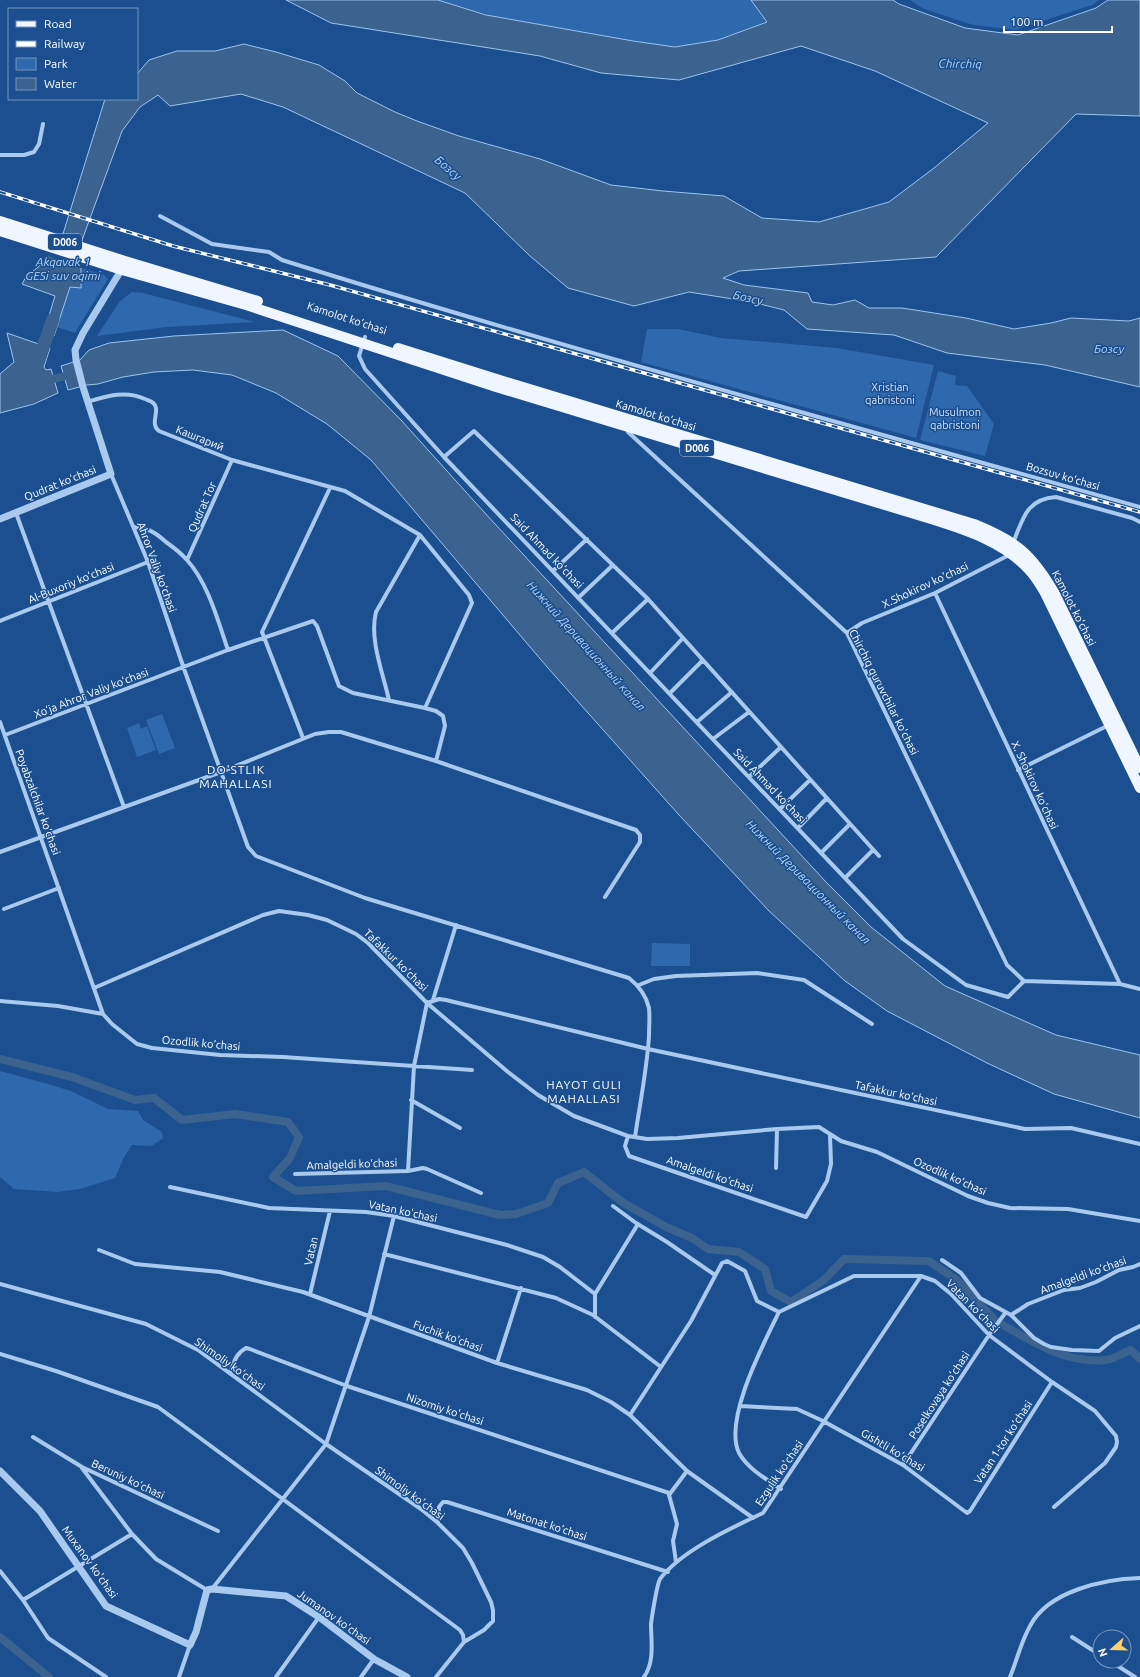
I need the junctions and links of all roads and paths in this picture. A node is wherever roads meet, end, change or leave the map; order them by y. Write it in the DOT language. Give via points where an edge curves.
graph roads {
  1 [pos="43,124"];
  2 [pos="0,155"];
  3 [pos="160,216"];
  4 [pos="0,221"];
  5 [pos="0,231"];
  6 [pos="19,232"];
  7 [pos="124,266"];
  8 [pos="364,340"];
  9 [pos="87,402"];
  10 [pos="627,427"];
  11 [pos="444,457"];
  12 [pos="232,460"];
  13 [pos="111,474"];
  14 [pos="330,488"];
  15 [pos="1140,507"];
  16 [pos="16,513"];
  17 [pos="0,519"];
  18 [pos="1140,522"];
  19 [pos="134,527"];
  20 [pos="420,535"];
  21 [pos="587,539"];
  22 [pos="1013,543"];
  23 [pos="1011,554"];
  24 [pos="187,560"];
  25 [pos="148,562"];
  26 [pos="613,565"];
  27 [pos="553,571"];
  28 [pos="935,593"];
  29 [pos="578,598"];
  30 [pos="648,599"];
  31 [pos="48,602"];
  32 [pos="0,621"];
  33 [pos="612,633"];
  34 [pos="847,633"];
  35 [pos="264,638"];
  36 [pos="683,638"];
  37 [pos="228,650"];
  38 [pos="703,660"];
  39 [pos="183,666"];
  40 [pos="650,673"];
  41 [pos="732,692"];
  42 [pos="670,694"];
  43 [pos="390,700"];
  44 [pos="86,705"];
  45 [pos="425,708"];
  46 [pos="750,712"];
  47 [pos="0,722"];
  48 [pos="697,722"];
  49 [pos="1109,724"];
  50 [pos="4,735"];
  51 [pos="303,738"];
  52 [pos="713,740"];
  53 [pos="781,747"];
  54 [pos="436,761"];
  55 [pos="1140,768"];
  56 [pos="1018,770"];
  57 [pos="221,772"];
  58 [pos="749,777"];
  59 [pos="810,780"];
  60 [pos="1140,788"];
  61 [pos="827,798"];
  62 [pos="124,807"];
  63 [pos="780,809"];
  64 [pos="850,824"];
  65 [pos="798,828"];
  66 [pos="41,838"];
  67 [pos="873,850"];
  68 [pos="0,852"];
  69 [pos="821,853"];
  70 [pos="879,856"];
  71 [pos="845,878"];
  72 [pos="59,888"];
  73 [pos="605,897"];
  74 [pos="4,909"];
  75 [pos="456,925"];
  76 [pos="1024,981"];
  77 [pos="1120,984"];
  78 [pos="639,986"];
  79 [pos="94,988"];
  80 [pos="1140,989"];
  81 [pos="433,1000"];
  82 [pos="0,1001"];
  83 [pos="427,1003"];
  84 [pos="103,1014"];
  85 [pos="872,1024"];
  86 [pos="648,1049"];
  87 [pos="414,1066"];
  88 [pos="472,1070"];
  89 [pos="411,1100"];
  90 [pos="460,1128"];
  91 [pos="777,1129"];
  92 [pos="830,1135"];
  93 [pos="628,1136"];
  94 [pos="635,1137"];
  95 [pos="1140,1144"];
  96 [pos="776,1168"];
  97 [pos="408,1171"];
  98 [pos="295,1174"];
  99 [pos="170,1187"];
  100 [pos="481,1193"];
  101 [pos="613,1206"];
  102 [pos="330,1211"];
  103 [pos="394,1216"];
  104 [pos="1140,1221"];
  105 [pos="638,1224"];
  106 [pos="99,1250"];
  107 [pos="384,1254"];
  108 [pos="942,1260"];
  109 [pos="1140,1264"];
  110 [pos="715,1275"];
  111 [pos="920,1276"];
  112 [pos="0,1284"];
  113 [pos="521,1288"];
  114 [pos="310,1294"];
  115 [pos="595,1294"];
  116 [pos="779,1312"];
  117 [pos="1006,1312"];
  118 [pos="1011,1315"];
  119 [pos="369,1317"];
  120 [pos="595,1317"];
  121 [pos="1140,1326"];
  122 [pos="989,1335"];
  123 [pos="0,1354"];
  124 [pos="497,1363"];
  125 [pos="661,1367"];
  126 [pos="230,1373"];
  127 [pos="1052,1382"];
  128 [pos="347,1386"];
  129 [pos="740,1406"];
  130 [pos="630,1415"];
  131 [pos="823,1420"];
  132 [pos="33,1437"];
  133 [pos="326,1444"];
  134 [pos="903,1465"];
  135 [pos="82,1467"];
  136 [pos="0,1471"];
  137 [pos="687,1471"];
  138 [pos="781,1488"];
  139 [pos="669,1493"];
  140 [pos="283,1500"];
  141 [pos="1054,1507"];
  142 [pos="970,1511"];
  143 [pos="754,1518"];
  144 [pos="438,1523"];
  145 [pos="218,1531"];
  146 [pos="132,1534"];
  147 [pos="676,1562"];
  148 [pos="78,1566"];
  149 [pos="0,1571"];
  150 [pos="668,1572"];
  151 [pos="1140,1578"];
  152 [pos="209,1590"];
  153 [pos="23,1600"];
  154 [pos="319,1617"];
  155 [pos="1072,1637"];
  156 [pos="464,1642"];
  157 [pos="190,1645"];
  158 [pos="1092,1650"];
  159 [pos="374,1659"];
  160 [pos="1122,1669"];
  161 [pos="106,1677"];
  162 [pos="179,1677"];
  163 [pos="276,1677"];
  164 [pos="362,1677"];
  165 [pos="408,1677"];
  166 [pos="436,1677"];
  167 [pos="644,1677"];
  168 [pos="1010,1677"];
  169 [pos="1135,1677"];
  1 -- 2 [label="street" via="39,144 34,152 24,155"];
  3 -- 15 [label="street, Bozsuv ko‘chasi" via="212,244 269,252 282,260 441,310"];
  4 -- 6 [label="main road, D006"];
  5 -- 6 [label="main road, D006"];
  6 -- 7 [label="main road, Kamolot ko‘chasi / D006"];
  7 -- 8 [label="main road, Kamolot ko‘chasi / D006" via="248,298"];
  7 -- 9 [label="street, Qudrat ko‘chasi" via="78,341 76,360"];
  8 -- 10 [label="main road, D006" via="496,387"];
  8 -- 11 [label="street, Said Ahmad ko‘chasi" via="359,356 365,369"];
  8 -- 22 [label="main road, Kamolot ko‘chasi / D006" via="974,524"];
  9 -- 12 [label="street, Кашгарий" via="115,395 138,396 155,405 156,429"];
  9 -- 13 [label="street, Qudrat ko‘chasi"];
  10 -- 23 [label="main road, D006" via="946,524 985,539"];
  10 -- 34 [label="street, Chirchiq quruvchilar ko'chasi" via="628,432"];
  11 -- 21 [label="street" via="474,431"];
  11 -- 27 [label="street, Said Ahmad ko‘chasi"];
  12 -- 14 [label="street, Кашгарий"];
  12 -- 24 [label="street, Qudrat Tor"];
  13 -- 16 [label="street, Qudrat ko‘chasi"];
  13 -- 19 [label="street, Ahror Valiy koʻchasi"];
  14 -- 20 [label="street, Кашгарий" via="345,492"];
  14 -- 35 [label="street" via="262,632"];
  16 -- 17 [label="street, Qudrat ko‘chasi"];
  16 -- 31 [label="street"];
  18 -- 22 [label="street" via="1049,498 1040,500 1029,508"];
  19 -- 24 [label="street" via="144,527 156,534"];
  19 -- 25 [label="street, Ahror Valiy koʻchasi"];
  20 -- 43 [label="street" via="376,612 374,621 375,640"];
  20 -- 45 [label="street, Кашгарий" via="472,600"];
  21 -- 26 [label="street"];
  21 -- 27 [label="street"];
  22 -- 55 [label="main road, Kamolot ko‘chasi / D006" via="1037,565 1054,592"];
  23 -- 28 [label="street, X.Shokirov ko‘chasi"];
  23 -- 49 [label="main road, D006" via="1031,572 1045,593"];
  24 -- 37 [label="street" via="199,576"];
  25 -- 31 [label="street, Al-Buxoriy ko‘chasi"];
  25 -- 39 [label="street, Ahror Valiy koʻchasi"];
  26 -- 29 [label="street"];
  26 -- 30 [label="street"];
  27 -- 29 [label="street, Said Ahmad ko‘chasi"];
  28 -- 34 [label="street, X.Shokirov ko‘chasi" via="862,623"];
  28 -- 56 [label="street, X. Shokirov ko‘chasi"];
  29 -- 33 [label="street, Said Ahmad ko‘chasi"];
  30 -- 33 [label="street"];
  30 -- 36 [label="street"];
  31 -- 32 [label="street, Al-Buxoriy ko‘chasi"];
  31 -- 44 [label="street"];
  33 -- 40 [label="street, Said Ahmad ko‘chasi"];
  34 -- 76 [label="street, Chirchiq quruvchilar ko'chasi" via="1007,965"];
  35 -- 37 [label="street, Xo‘ja Ahror Valiy ko‘chasi"];
  35 -- 43 [label="street, Xo‘ja Ahror Valiy ko‘chasi" via="314,621 339,686 353,692"];
  35 -- 51 [label="street"];
  36 -- 38 [label="street"];
  36 -- 40 [label="street"];
  37 -- 39 [label="street, Xo‘ja Ahror Valiy ko‘chasi"];
  38 -- 41 [label="street"];
  38 -- 42 [label="street"];
  39 -- 44 [label="street, Xo‘ja Ahror Valiy ko‘chasi"];
  39 -- 57 [label="street"];
  40 -- 42 [label="street, Said Ahmad ko‘chasi"];
  41 -- 46 [label="street"];
  41 -- 48 [label="street"];
  42 -- 48 [label="street, Said Ahmad ko‘chasi"];
  43 -- 45 [label="street"];
  44 -- 50 [label="street, Xo‘ja Ahror Valiy ko‘chasi"];
  44 -- 62 [label="street"];
  45 -- 54 [label="street" via="443,716 444,726"];
  46 -- 52 [label="street"];
  46 -- 53 [label="street"];
  47 -- 50 [label="street, Poyabzalchilar ko‘chasi"];
  48 -- 52 [label="street, Said Ahmad ko‘chasi"];
  49 -- 56 [label="street"];
  49 -- 60 [label="main road, D006"];
  50 -- 66 [label="street, Poyabzalchilar ko‘chasi"];
  51 -- 54 [label="street" via="341,732"];
  51 -- 57 [label="street"];
  52 -- 58 [label="street, Said Ahmad ko‘chasi"];
  53 -- 58 [label="street"];
  53 -- 59 [label="street"];
  54 -- 73 [label="street" via="636,830 640,835 640,842"];
  56 -- 77 [label="street, X. Shokirov ko‘chasi"];
  57 -- 62 [label="street"];
  57 -- 75 [label="street" via="248,847 256,856 365,898"];
  58 -- 63 [label="street, Said Ahmad ko‘chasi"];
  59 -- 61 [label="street"];
  59 -- 63 [label="street"];
  61 -- 64 [label="street"];
  61 -- 65 [label="street"];
  62 -- 66 [label="street"];
  63 -- 65 [label="street, Said Ahmad ko‘chasi"];
  64 -- 67 [label="street"];
  64 -- 69 [label="street"];
  65 -- 69 [label="street, Said Ahmad ko‘chasi"];
  66 -- 68 [label="street"];
  66 -- 72 [label="street, Poyabzalchilar ko‘chasi"];
  67 -- 70 [label="street"];
  67 -- 71 [label="street"];
  69 -- 71 [label="street, Said Ahmad ko‘chasi"];
  71 -- 76 [label="street, Said Ahmad ko‘chasi" via="904,939 966,985 1008,997"];
  72 -- 74 [label="street"];
  72 -- 79 [label="street, Poyabzalchilar ko‘chasi"];
  75 -- 78 [label="street" via="629,978"];
  75 -- 81 [label="street"];
  76 -- 77 [label="street"];
  77 -- 80 [label="street"];
  78 -- 85 [label="street" via="654,979 676,976 757,973 804,980"];
  78 -- 86 [label="street" via="649,1008"];
  79 -- 83 [label="street, Tafakkur ko‘chasi" via="263,915 290,911 327,920 356,934"];
  79 -- 84 [label="street, Poyabzalchilar ko‘chasi"];
  81 -- 83 [label="street, Tafakkur ko‘chasi"];
  81 -- 86 [label="street, Tafakkur ko‘chasi" via="446,1000"];
  82 -- 84 [label="street" via="58,1006"];
  83 -- 87 [label="street"];
  83 -- 93 [label="street, Ozodlik ko‘chasi" via="538,1095 574,1116"];
  84 -- 87 [label="street, Ozodlik ko‘chasi" via="137,1044 152,1048 220,1055"];
  86 -- 94 [label="street"];
  86 -- 95 [label="street, Tafakkur ko‘chasi" via="1025,1129 1071,1128"];
  87 -- 88 [label="street, Ozodlik ko‘chasi"];
  87 -- 89 [label="street, Amalgeldi ko‘chasi"];
  89 -- 90 [label="street"];
  89 -- 97 [label="street, Amalgeldi ko‘chasi"];
  91 -- 92 [label="street, Ozodlik ko‘chasi" via="819,1128"];
  91 -- 94 [label="street, Ozodlik ko‘chasi" via="678,1138"];
  91 -- 96 [label="street"];
  92 -- 93 [label="street, Amalgeldi ko‘chasi" via="831,1164 827,1181 806,1217 629,1156 625,1146"];
  92 -- 104 [label="street, Ozodlik ko‘chasi" via="877,1152 988,1203 1010,1208 1068,1209"];
  93 -- 94 [label="street, Ozodlik ko‘chasi"];
  97 -- 98 [label="street, Amalgeldi ko‘chasi"];
  97 -- 100 [label="street, Amalgeldi ko‘chasi" via="427,1169"];
  99 -- 102 [label="street, Vatan ko'chasi" via="269,1208"];
  101 -- 105 [label="street"];
  102 -- 103 [label="street, Vatan ko'chasi"];
  102 -- 114 [label="street, Vatan"];
  103 -- 107 [label="street"];
  103 -- 115 [label="street, Vatan ko'chasi" via="507,1245 543,1257"];
  105 -- 110 [label="street"];
  105 -- 115 [label="street"];
  106 -- 114 [label="street, Fuchik ko'chasi" via="135,1264 220,1272"];
  107 -- 113 [label="street"];
  107 -- 119 [label="street"];
  108 -- 117 [label="street" via="961,1273 980,1298"];
  109 -- 118 [label="street, Amalgeldi ko‘chasi" via="1109,1274 1080,1288 1064,1290 1028,1304"];
  110 -- 116 [label="street" via="722,1263 728,1261 744,1271 757,1301"];
  110 -- 125 [label="street" via="691,1321"];
  111 -- 116 [label="street, Vatan ko'chasi" via="854,1276"];
  111 -- 122 [label="street, Vatan ko'chasi" via="935,1281 951,1294"];
  111 -- 131 [label="street, Ezgulik ko'chasi"];
  112 -- 126 [label="street, Shimoliy ko‘chasi" via="146,1324 198,1350"];
  113 -- 120 [label="street" via="556,1298"];
  113 -- 124 [label="street"];
  114 -- 119 [label="street, Fuchik ko'chasi"];
  115 -- 120 [label="street"];
  116 -- 129 [label="street" via="759,1353"];
  117 -- 118 [label="street"];
  117 -- 122 [label="street, Poselkovaya ko‘chasi"];
  118 -- 121 [label="street" via="1034,1338 1044,1344 1072,1350 1099,1351 1115,1338"];
  119 -- 124 [label="street, Fuchik ko'chasi"];
  119 -- 128 [label="street"];
  120 -- 125 [label="street"];
  122 -- 127 [label="street, Vatan ko'chasi"];
  122 -- 134 [label="street, Poselkovaya ko‘chasi"];
  123 -- 140 [label="street" via="56,1370 158,1407"];
  124 -- 130 [label="street, Fuchik ko'chasi" via="588,1390"];
  125 -- 130 [label="street"];
  126 -- 128 [label="street, Nizomiy ko'chasi" via="236,1357 246,1348"];
  126 -- 133 [label="street, Shimoliy ko‘chasi"];
  127 -- 141 [label="street, Vatan ko'chasi" via="1095,1411 1116,1436 1117,1442 1105,1463"];
  127 -- 142 [label="street, Vatan 1-tor ko‘chasi"];
  128 -- 133 [label="street"];
  128 -- 139 [label="street, Nizomiy ko'chasi"];
  129 -- 131 [label="street, Gishtli ko‘chasi" via="797,1409"];
  129 -- 138 [label="street" via="735,1440 739,1453 762,1477"];
  130 -- 137 [label="street, Fuchik ko'chasi"];
  131 -- 134 [label="street, Gishtli ko‘chasi"];
  131 -- 138 [label="street, Ezgulik ko'chasi"];
  132 -- 135 [label="street, Beruniy ko‘chasi"];
  133 -- 140 [label="street"];
  133 -- 144 [label="street, Shimoliy ko'chasi"];
  134 -- 142 [label="street, Gishtli ko‘chasi" via="964,1512"];
  135 -- 145 [label="street, Beruniy ko‘chasi"];
  135 -- 146 [label="street, Jumanov ko‘chasi"];
  136 -- 148 [label="street, Muxanov ko'chasi" via="40,1511"];
  137 -- 139 [label="street"];
  137 -- 143 [label="street, Fuchik ko'chasi"];
  138 -- 143 [label="street, Ezgulik ko'chasi" via="763,1514"];
  139 -- 147 [label="street" via="677,1524 673,1541"];
  140 -- 152 [label="street"];
  140 -- 156 [label="street" via="460,1630"];
  143 -- 147 [label="street, Ezgulik ko'chasi" via="729,1529"];
  144 -- 150 [label="street, Matonat ko‘chasi" via="439,1507 443,1502 447,1502"];
  144 -- 156 [label="street, Shimoliy ko'chasi" via="472,1562 493,1610 493,1621 484,1630"];
  146 -- 148 [label="street"];
  146 -- 152 [label="street, Jumanov ko‘chasi" via="156,1558"];
  147 -- 150 [label="street, Ezgulik ko'chasi"];
  148 -- 153 [label="street"];
  148 -- 157 [label="street, Muxanov ko'chasi" via="106,1606"];
  149 -- 153 [label="street"];
  150 -- 167 [label="street, Ezgulik ko'chasi" via="659,1580 652,1619 652,1657 650,1669"];
  151 -- 168 [label="street" via="1090,1585 1073,1591 1046,1607 1030,1624"];
  152 -- 154 [label="street, Jumanov ko‘chasi" via="286,1596"];
  152 -- 157 [label="street"];
  153 -- 161 [label="street" via="48,1638"];
  154 -- 159 [label="street, Jumanov ko‘chasi"];
  154 -- 163 [label="street"];
  155 -- 158 [label="street"];
  156 -- 166 [label="street"];
  157 -- 162 [label="street"];
  159 -- 164 [label="street"];
  159 -- 165 [label="street, Jumanov ko‘chasi"];
  160 -- 169 [label="street"];
}
